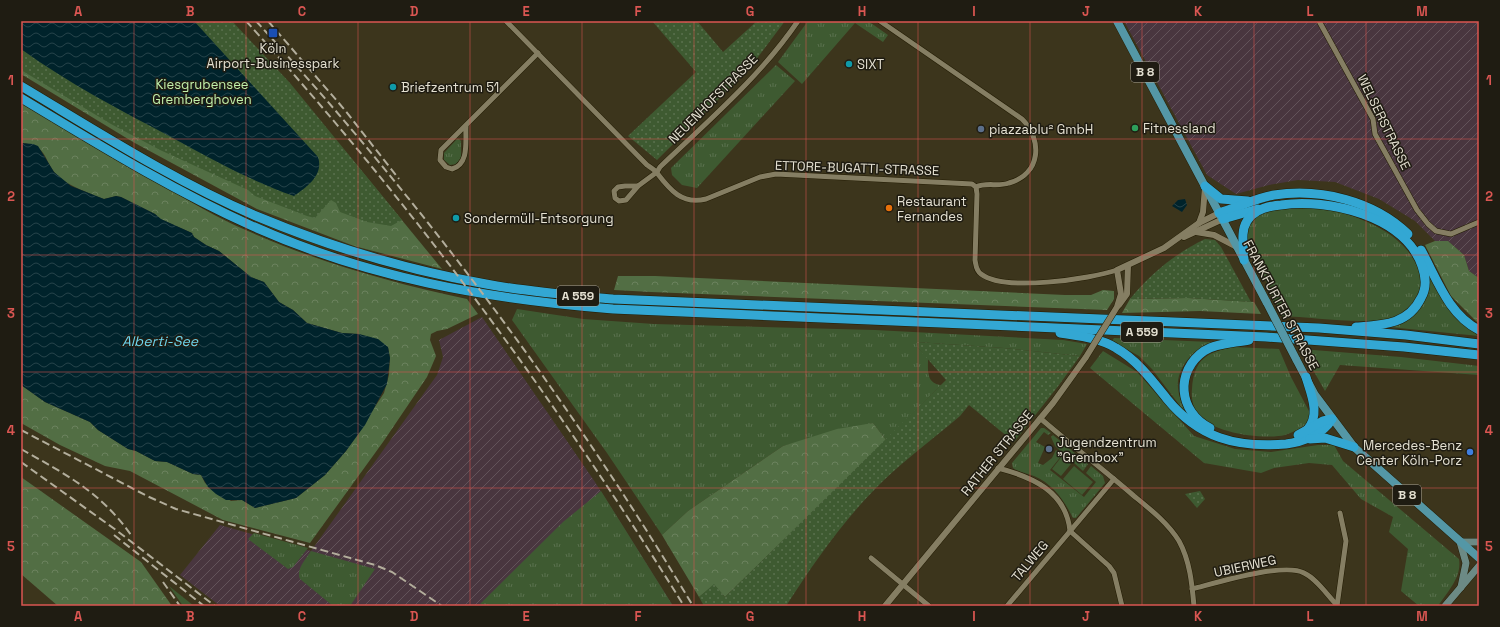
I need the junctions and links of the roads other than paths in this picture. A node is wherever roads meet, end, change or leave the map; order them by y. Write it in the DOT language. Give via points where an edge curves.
graph roads {
  1 [pos="506,21"];
  2 [pos="798,21"];
  3 [pos="880,21"];
  4 [pos="1117,21"];
  5 [pos="1319,21"];
  6 [pos="538,53"];
  7 [pos="21,86"];
  8 [pos="21,98"];
  9 [pos="466,126"];
  10 [pos="657,172"];
  11 [pos="638,186"];
  12 [pos="1205,186"];
  13 [pos="976,187"];
  14 [pos="1255,201"];
  15 [pos="1263,208"];
  16 [pos="1221,216"];
  17 [pos="1479,222"];
  18 [pos="1199,223"];
  19 [pos="1196,232"];
  20 [pos="1177,240"];
  21 [pos="1237,247"];
  22 [pos="1244,260"];
  23 [pos="1128,266"];
  24 [pos="1117,270"];
  25 [pos="1122,299"];
  26 [pos="1018,326"];
  27 [pos="1319,328"];
  28 [pos="1479,330"];
  29 [pos="1266,337"];
  30 [pos="1479,344"];
  31 [pos="1479,355"];
  32 [pos="1306,377"];
  33 [pos="1040,418"];
  34 [pos="1332,419"];
  35 [pos="1303,436"];
  36 [pos="1354,447"];
  37 [pos="998,468"];
  38 [pos="1114,479"];
  39 [pos="1340,513"];
  40 [pos="1070,531"];
  41 [pos="1460,542"];
  42 [pos="1479,542"];
  43 [pos="871,558"];
  44 [pos="1479,558"];
  45 [pos="1479,566"];
  46 [pos="903,585"];
  47 [pos="1461,587"];
  48 [pos="1192,589"];
  49 [pos="885,606"];
  50 [pos="929,606"];
  51 [pos="1007,606"];
  52 [pos="1122,606"];
  53 [pos="1194,606"];
  54 [pos="1337,606"];
  55 [pos="1445,606"];
  1 -- 6 [label="street, ETTORE-BUGATTI-STRASSE"];
  2 -- 10 [label="street, NEUENHOFSTRASSE" via="773,55"];
  3 -- 13 [label="street, ETTORE-BUGATTI-STRASSE" via="1022,119 1032,131 1036,144 1035,158 1024,175 1008,184 981,184"];
  4 -- 12 [label="main road, FRANKFURTER STRASSE / B 8"];
  5 -- 17 [label="street, WELSERSTRASSE" via="1373,118 1375,134 1417,210 1428,224 1436,231 1451,234"];
  6 -- 9 [label="street"];
  6 -- 10 [label="street, ETTORE-BUGATTI-STRASSE" via="649,167"];
  7 -- 27 [label="highway, A 559" via="168,172 255,216 352,252 422,272 487,285 613,299"];
  8 -- 26 [label="highway, A 559" via="164,182 251,226 348,262 420,282 486,295 613,310"];
  9 -- 9 [label="street" via="441,150 440,160 446,167 452,169 462,164 465,157"];
  10 -- 11 [label="street, NEUENHOFSTRASSE"];
  10 -- 13 [label="street, ETTORE-BUGATTI-STRASSE" via="679,197 692,201 706,199 760,177 776,174 964,183"];
  11 -- 11 [label="street, NEUENHOFSTRASSE" via="618,187 614,193 615,198 625,201"];
  12 -- 14 [label="highway" via="1220,199"];
  12 -- 16 [label="main road, FRANKFURTER STRASSE / B 8"];
  12 -- 18 [label="street" via="1203,212"];
  13 -- 24 [label="street" via="975,260 977,270 981,274 999,281 1062,282"];
  14 -- 16 [label="highway"];
  14 -- 28 [label="highway" via="1273,196 1314,194 1356,203 1394,222 1421,250 1452,308 1467,323"];
  15 -- 16 [label="highway"];
  15 -- 22 [label="highway" via="1250,217 1245,226"];
  15 -- 27 [label="highway" via="1300,203 1350,210 1367,216 1397,233 1413,248 1420,262 1425,276 1424,294 1416,308 1405,317 1379,326"];
  16 -- 18 [label="street"];
  16 -- 19 [label="street"];
  16 -- 21 [label="main road, FRANKFURTER STRASSE / B 8"];
  18 -- 20 [label="street"];
  19 -- 20 [label="street"];
  19 -- 21 [label="street" via="1214,235"];
  20 -- 23 [label="street"];
  21 -- 22 [label="main road, FRANKFURTER STRASSE / B 8"];
  22 -- 32 [label="main road, FRANKFURTER STRASSE / B 8, bridge"];
  23 -- 24 [label="street"];
  23 -- 25 [label="street" via="1128,286"];
  24 -- 25 [label="street"];
  25 -- 33 [label="street, RATHER STRASSE, bridge" via="1086,357"];
  26 -- 29 [label="highway, A 559"];
  26 -- 35 [label="highway" via="1088,338 1114,347 1143,369 1184,418 1207,434 1252,445 1283,444"];
  27 -- 30 [label="highway, A 559"];
  29 -- 31 [label="highway, A 559" via="1404,346"];
  29 -- 35 [label="highway" via="1205,350 1187,371 1184,392 1186,406 1207,427 1246,440 1280,440"];
  32 -- 34 [label="main road, FRANKFURTER STRASSE / B 8"];
  32 -- 35 [label="highway" via="1314,414 1313,422"];
  33 -- 37 [label="street, RATHER STRASSE"];
  33 -- 38 [label="street"];
  34 -- 35 [label="highway" via="1328,427"];
  34 -- 36 [label="main road, FRANKFURTER STRASSE / B 8"];
  35 -- 36 [label="highway" via="1325,438"];
  36 -- 41 [label="main road, FRANKFURTER STRASSE / B 8"];
  37 -- 40 [label="street" via="1031,478 1050,491 1066,515"];
  37 -- 46 [label="street, RATHER STRASSE"];
  38 -- 40 [label="street, TALWEG"];
  38 -- 48 [label="street" via="1152,511 1179,541 1190,570"];
  39 -- 54 [label="street" via="1346,541"];
  40 -- 51 [label="street, TALWEG"];
  40 -- 52 [label="street" via="1114,573"];
  41 -- 42 [label="main road"];
  41 -- 44 [label="main road, FRANKFURTER STRASSE / B 8"];
  41 -- 47 [label="main road" via="1466,563"];
  43 -- 46 [label="street"];
  45 -- 47 [label="main road"];
  46 -- 49 [label="street, RATHER STRASSE"];
  46 -- 50 [label="street"];
  47 -- 55 [label="main road"];
  48 -- 53 [label="street"];
  48 -- 54 [label="street, UBIERWEG" via="1277,569 1293,569 1304,572"];
}
